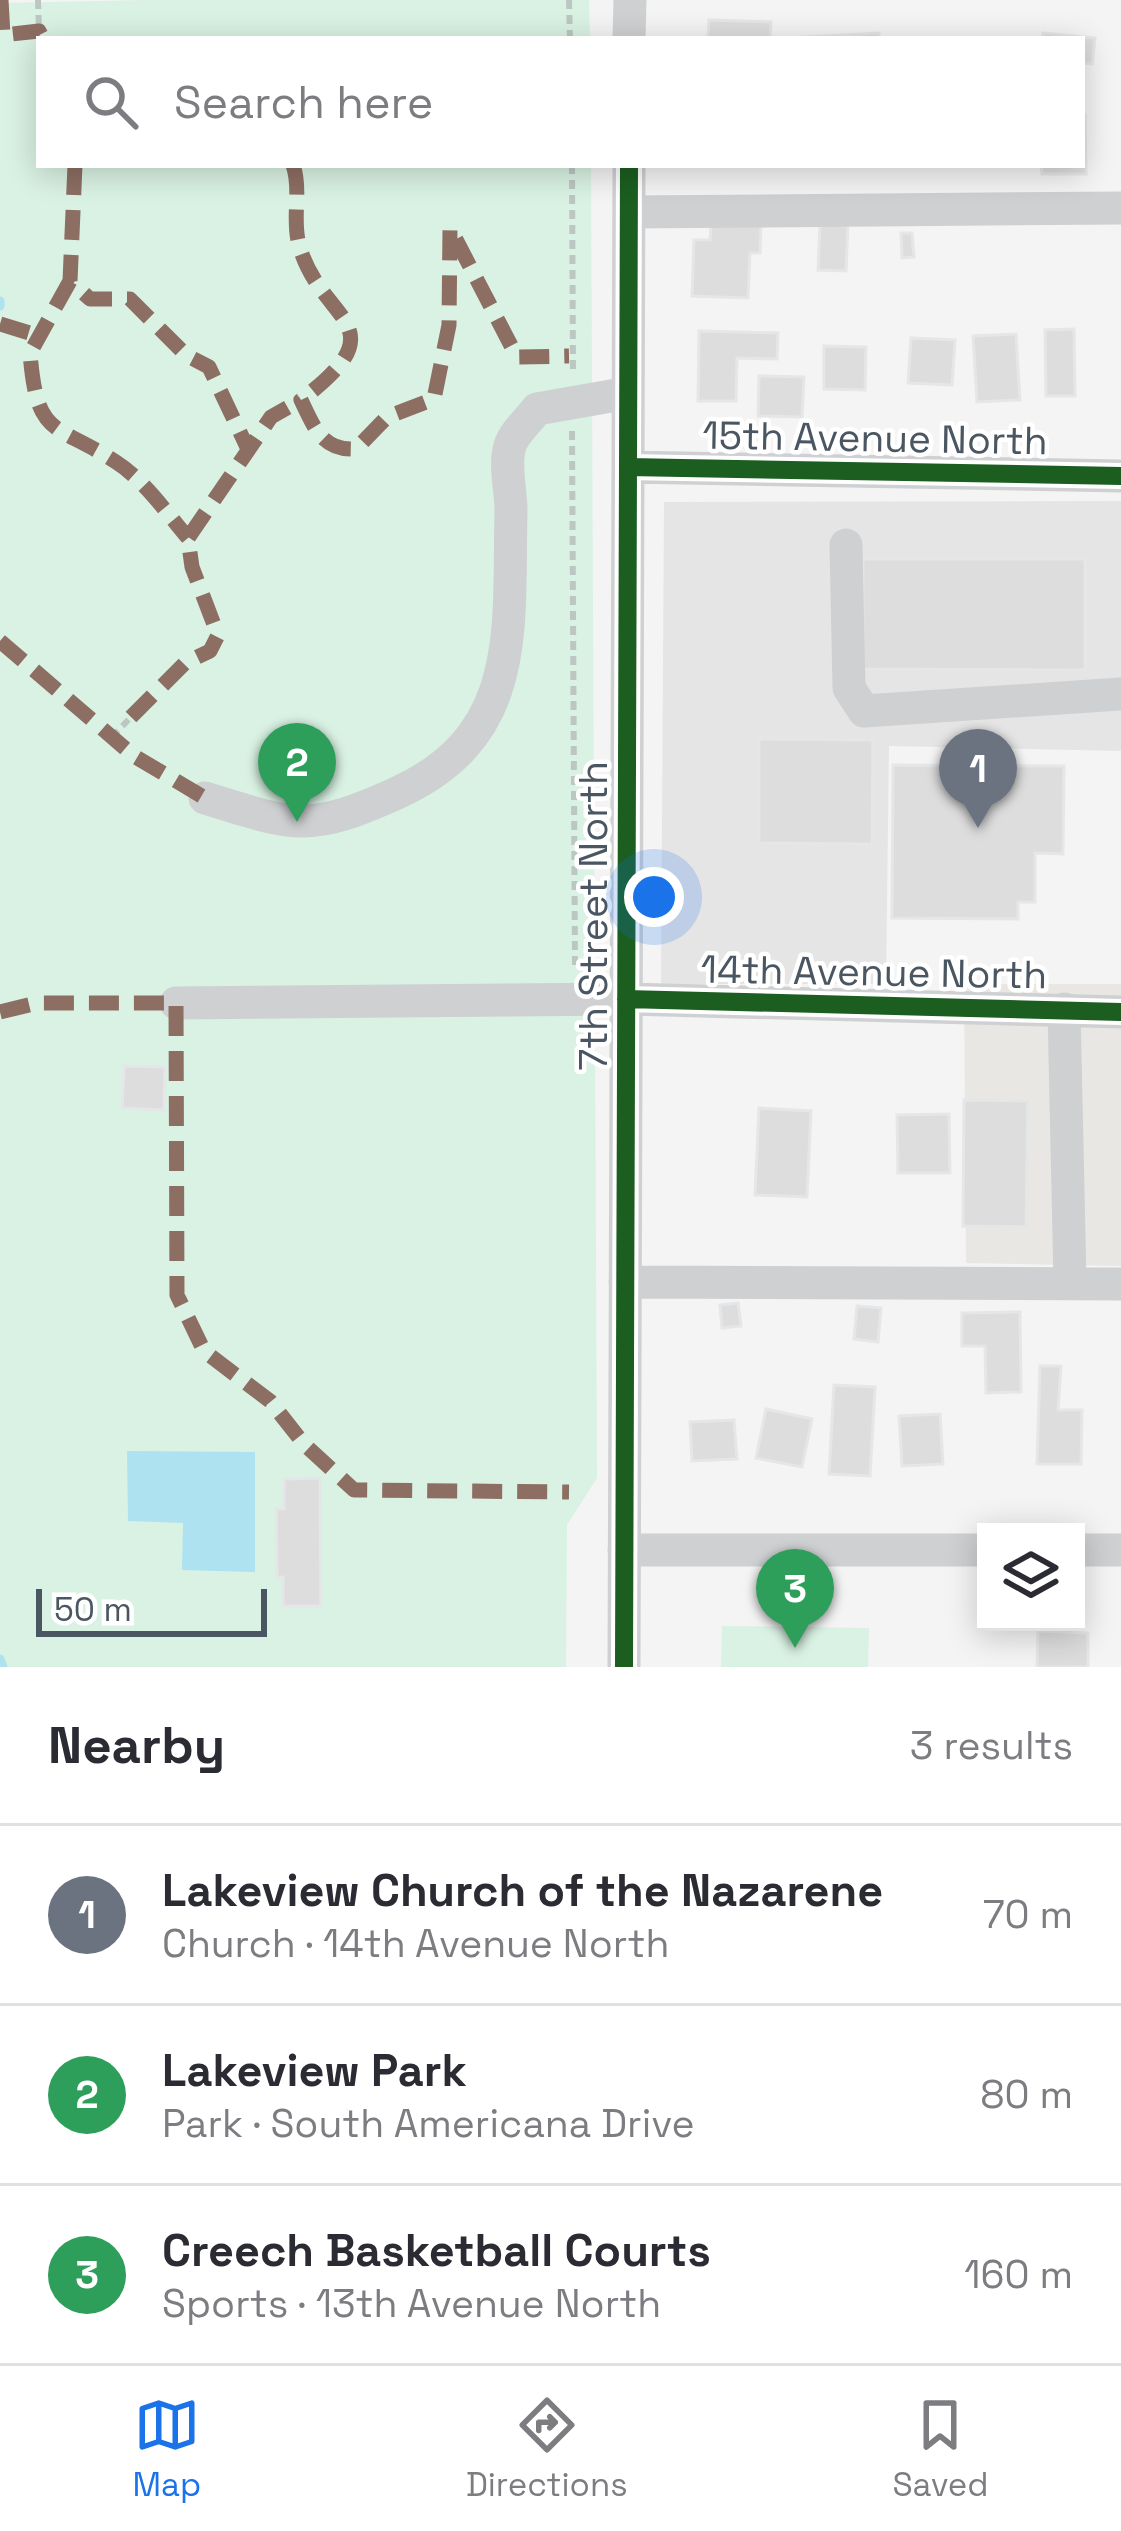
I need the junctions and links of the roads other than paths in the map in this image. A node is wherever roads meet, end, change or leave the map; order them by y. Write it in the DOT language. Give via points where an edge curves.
graph roads {
  1 [pos="629,0"];
  2 [pos="629,36"];
  3 [pos="629,168"];
  4 [pos="1121,208"];
  5 [pos="629,212"];
  6 [pos="628,393"];
  7 [pos="628,466"];
  8 [pos="1121,476"];
  9 [pos="846,545"];
  10 [pos="1121,694"];
  11 [pos="205,798"];
  12 [pos="626,999"];
  13 [pos="176,1004"];
  14 [pos="1064,1010"];
  15 [pos="1121,1012"];
  16 [pos="625,1282"];
  17 [pos="1070,1282"];
  18 [pos="1121,1284"];
  19 [pos="624,1550"];
  20 [pos="977,1550"];
  21 [pos="1085,1550"];
  22 [pos="1121,1550"];
  23 [pos="623,1667"];
  1 -- 2 [label="street"];
  3 -- 5 [label="street, 7th Street North"];
  4 -- 5 [label="street"];
  5 -- 6 [label="street, 7th Street North"];
  6 -- 7 [label="street, 7th Street North"];
  6 -- 11 [label="street" via="537,409 510,446 508,641 501,690 477,734 427,779 351,814 292,825"];
  7 -- 8 [label="street, 15th Avenue North"];
  7 -- 12 [label="street, 7th Street North"];
  9 -- 10 [label="street" via="849,688 864,711"];
  12 -- 13 [label="street, 14th Avenue North"];
  12 -- 14 [label="street, 14th Avenue North"];
  12 -- 16 [label="street, 7th Street North"];
  14 -- 15 [label="street, 14th Avenue North"];
  14 -- 17 [label="street"];
  16 -- 17 [label="street"];
  16 -- 19 [label="street, 7th Street North"];
  17 -- 18 [label="street"];
  19 -- 20 [label="street"];
  19 -- 23 [label="street, 7th Street North"];
  21 -- 22 [label="street"];
}
